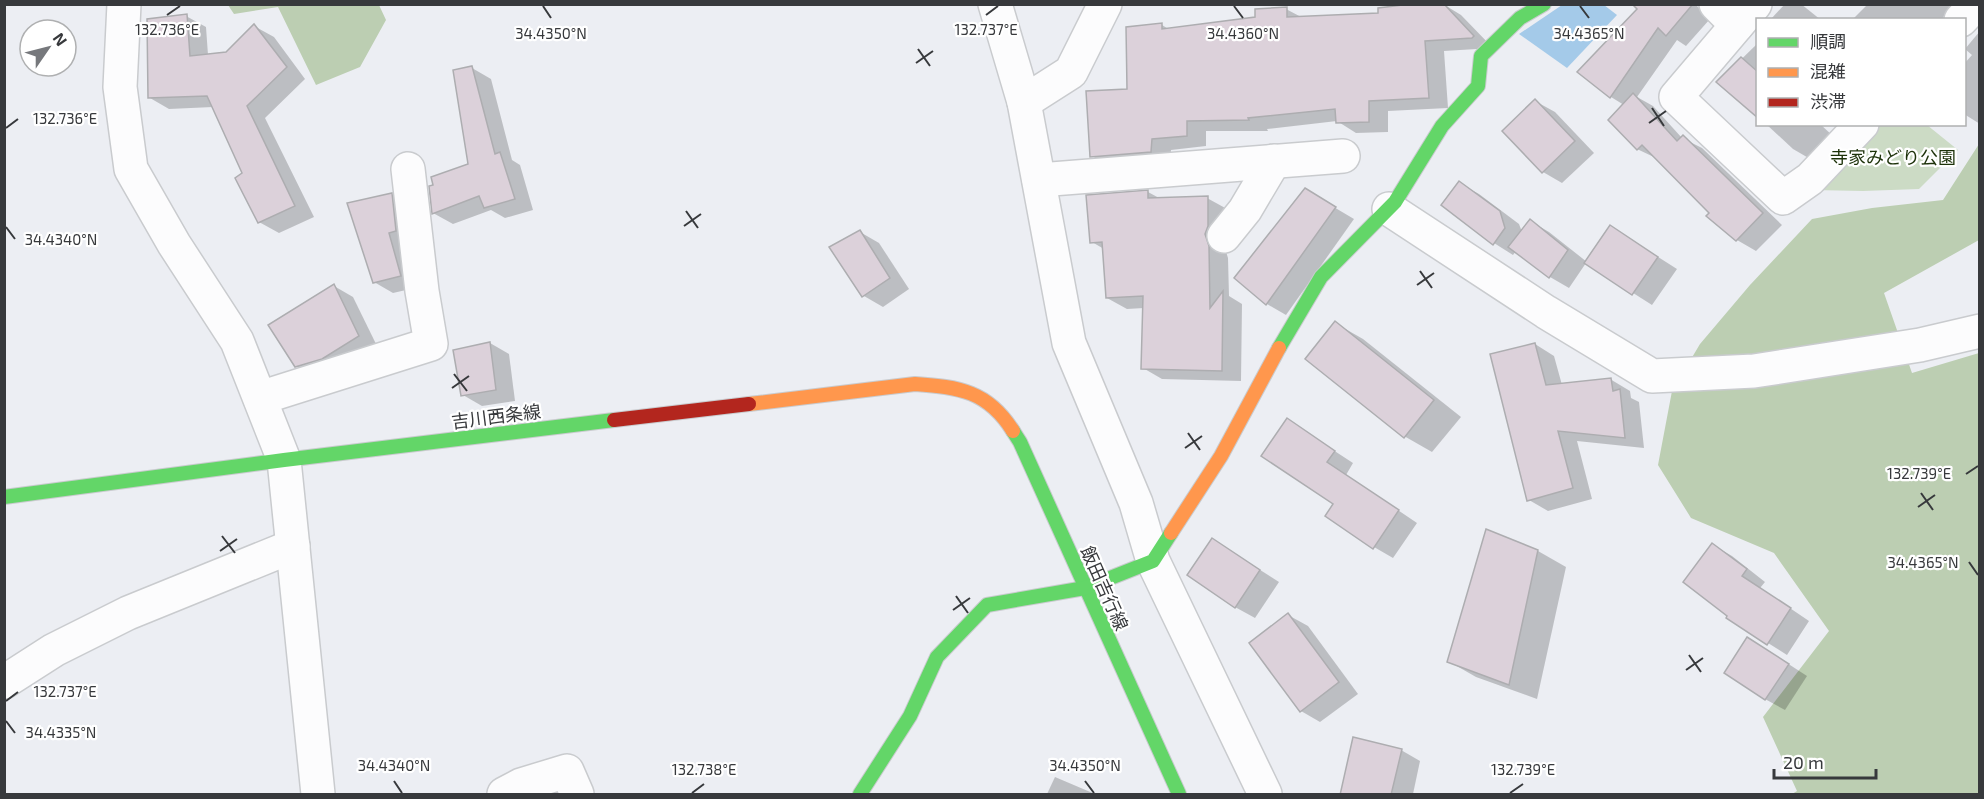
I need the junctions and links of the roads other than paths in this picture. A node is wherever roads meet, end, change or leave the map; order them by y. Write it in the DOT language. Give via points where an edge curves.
graph roads {
  1 [pos="124,4"];
  2 [pos="995,4"];
  3 [pos="1106,4"];
  4 [pos="1976,4"];
  5 [pos="1523,9"];
  6 [pos="1736,11"];
  7 [pos="1963,18"];
  8 [pos="1024,102"];
  9 [pos="1860,126"];
  10 [pos="1343,156"];
  11 [pos="1274,161"];
  12 [pos="408,169"];
  13 [pos="1038,180"];
  14 [pos="1389,209"];
  15 [pos="1224,236"];
  16 [pos="1980,331"];
  17 [pos="260,398"];
  18 [pos="989,401"];
  19 [pos="284,460"];
  20 [pos="4,497"];
  21 [pos="292,546"];
  22 [pos="1153,561"];
  23 [pos="1085,588"];
  24 [pos="4,682"];
  25 [pos="318,795"];
  26 [pos="504,795"];
  27 [pos="578,795"];
  28 [pos="860,795"];
  29 [pos="1179,795"];
  30 [pos="1265,795"];
  1 -- 17 [label="street" via="120,87 131,169 237,341"];
  2 -- 8 [label="street"];
  3 -- 8 [label="street" via="1071,72"];
  4 -- 7 [label="street"];
  5 -- 14 [label="main road" via="1481,56 1478,86 1442,126"];
  6 -- 9 [label="street" via="1676,97 1783,198 1810,179"];
  8 -- 13 [label="street"];
  10 -- 11 [label="street"];
  11 -- 13 [label="street"];
  11 -- 15 [label="street" via="1245,210"];
  12 -- 17 [label="street" via="431,344"];
  13 -- 22 [label="street" via="1069,343 1136,503"];
  14 -- 16 [label="street" via="1652,376 1754,371 1920,345"];
  14 -- 22 [label="main road" via="1321,277 1221,456"];
  17 -- 19 [label="street"];
  18 -- 19 [label="main road, 吉川西条線" via="953,386 915,384"];
  18 -- 23 [label="main road, 飯田吉行線" via="1008,421 1020,442"];
  19 -- 20 [label="main road, 吉川西条線"];
  19 -- 21 [label="street"];
  21 -- 24 [label="street" via="128,614 54,650"];
  21 -- 25 [label="street"];
  22 -- 23 [label="main road"];
  22 -- 30 [label="street"];
  23 -- 28 [label="main road" via="987,605 937,657 910,716"];
  23 -- 29 [label="main road, 飯田吉行線"];
  26 -- 27 [label="street" via="521,785 567,771"];
}
